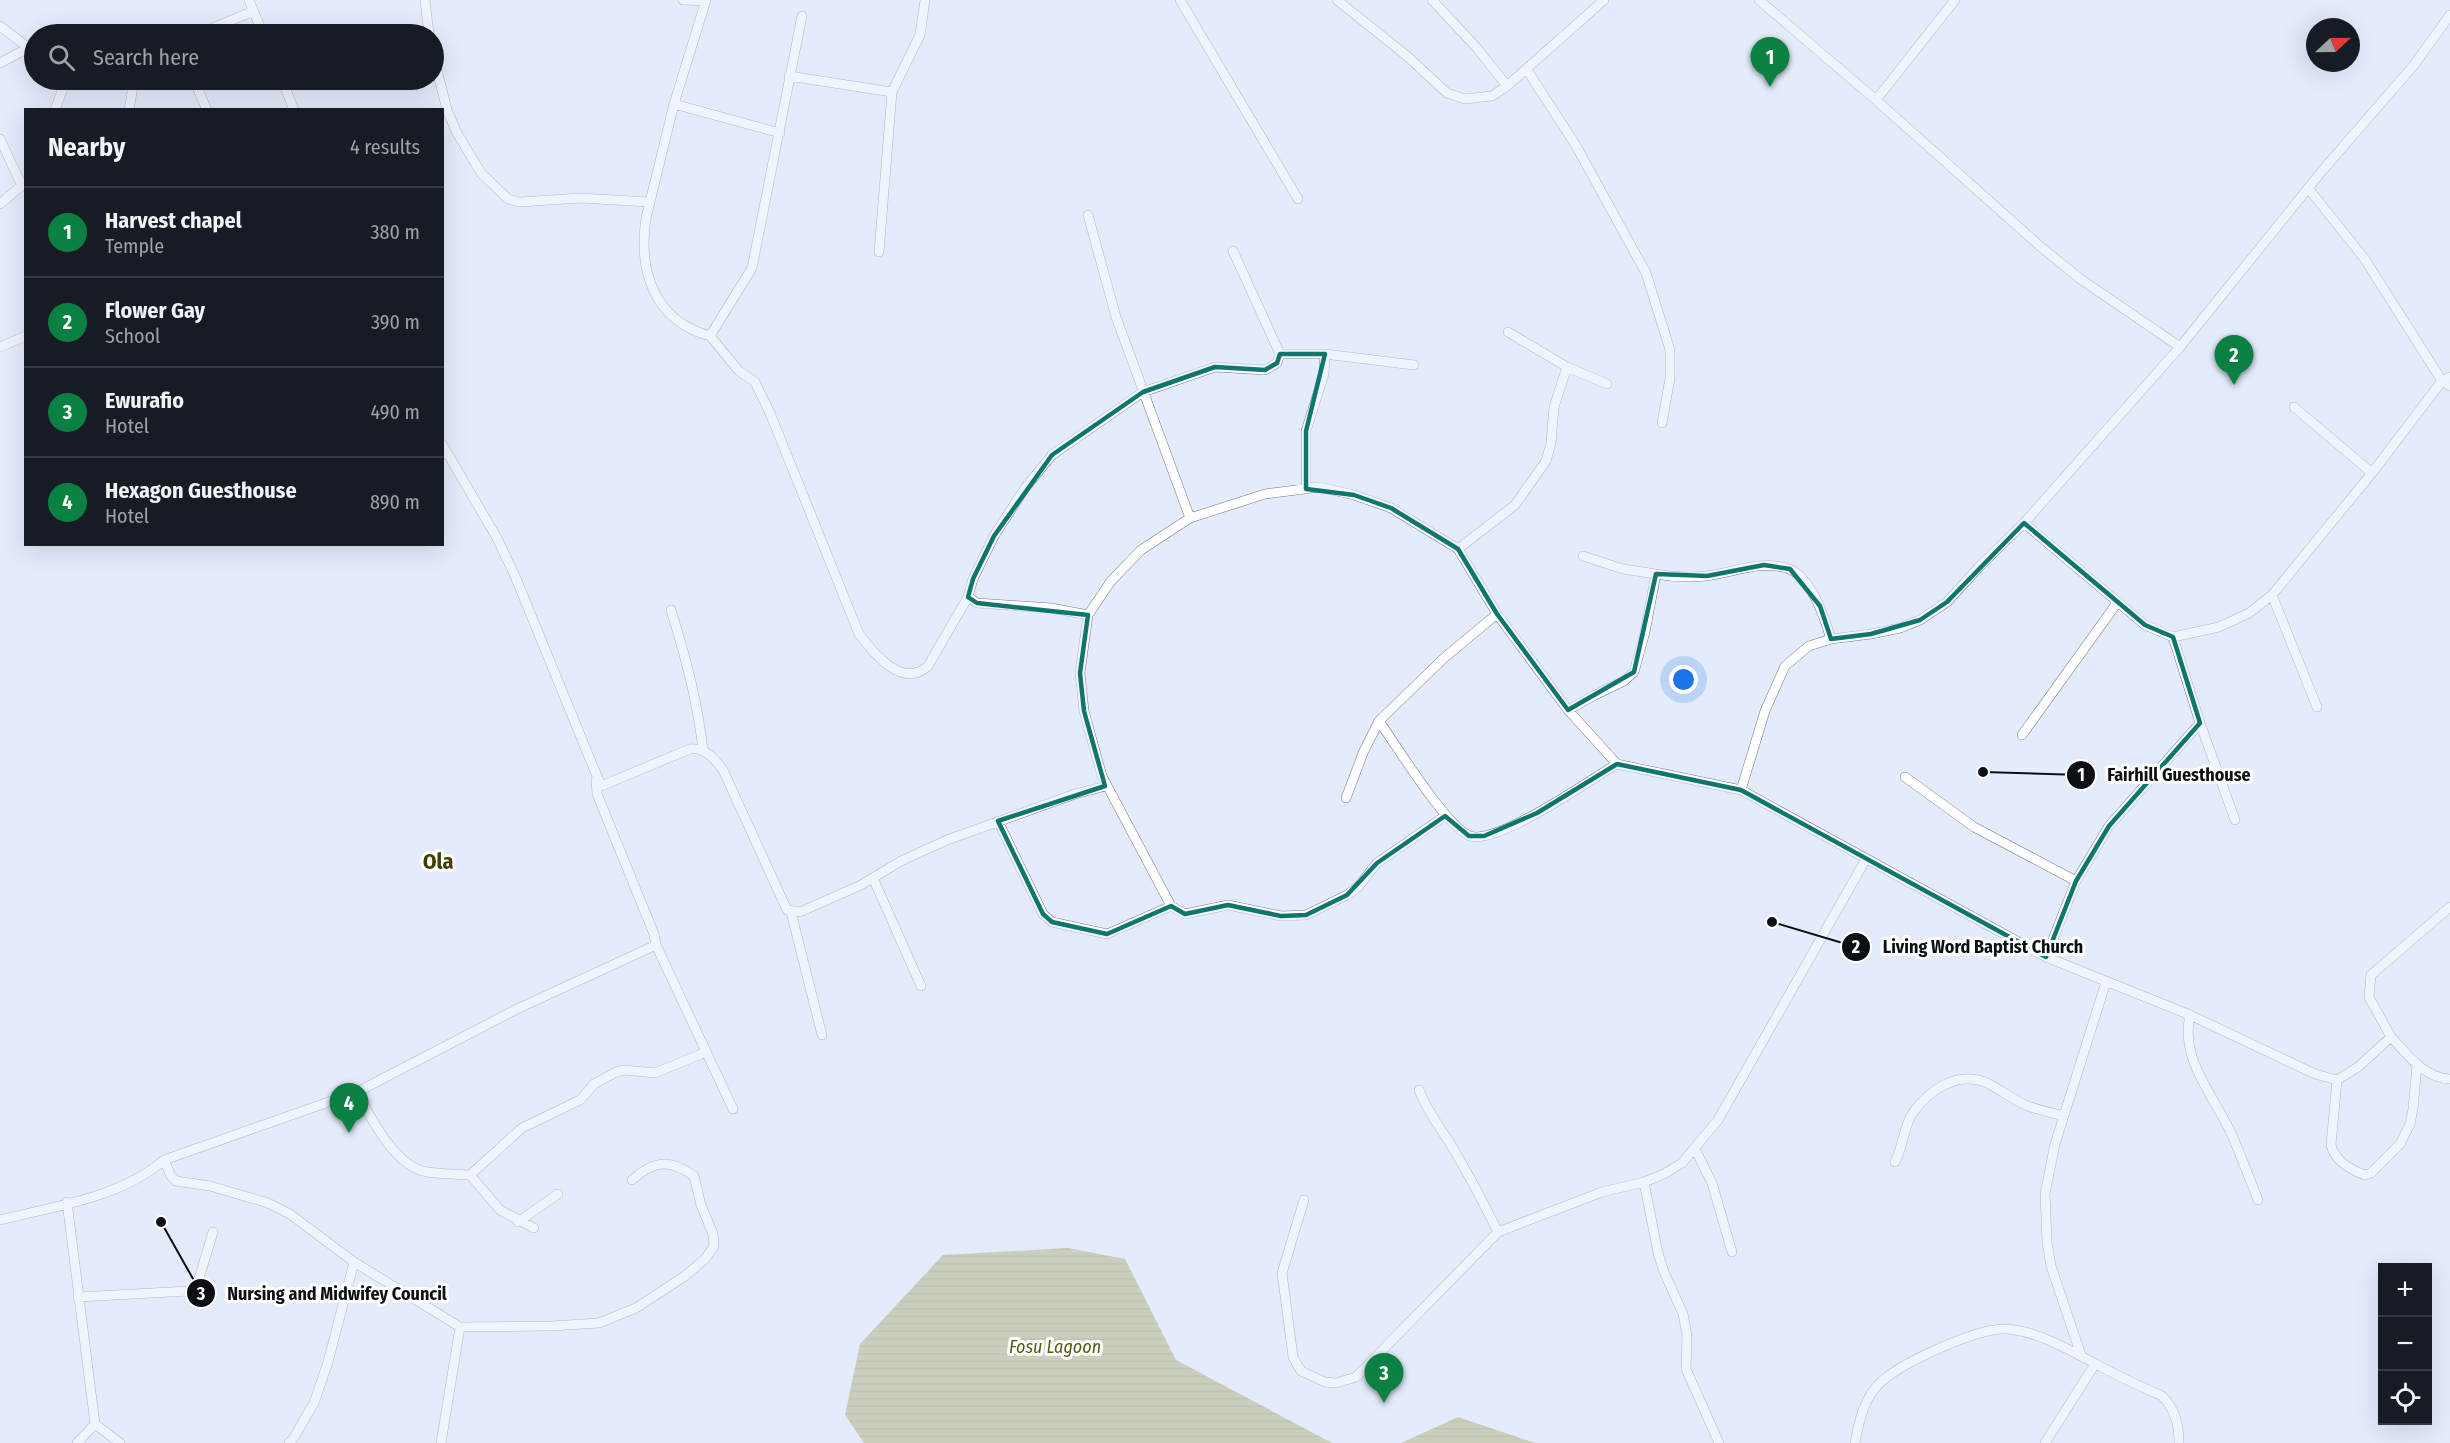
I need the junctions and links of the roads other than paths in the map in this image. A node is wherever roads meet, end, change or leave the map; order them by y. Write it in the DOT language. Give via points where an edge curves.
graph roads {
  1 [pos="249,0"];
  2 [pos="425,0"];
  3 [pos="683,0"];
  4 [pos="706,0"];
  5 [pos="925,0"];
  6 [pos="1180,0"];
  7 [pos="1337,0"];
  8 [pos="1431,0"];
  9 [pos="1604,0"];
  10 [pos="1759,0"];
  11 [pos="1955,0"];
  12 [pos="254,11"];
  13 [pos="2450,15"];
  14 [pos="802,16"];
  15 [pos="222,24"];
  16 [pos="259,24"];
  17 [pos="428,24"];
  18 [pos="0,26"];
  19 [pos="24,43"];
  20 [pos="24,52"];
  21 [pos="0,63"];
  22 [pos="1527,70"];
  23 [pos="789,76"];
  24 [pos="1508,86"];
  25 [pos="62,90"];
  26 [pos="132,90"];
  27 [pos="198,90"];
  28 [pos="286,90"];
  29 [pos="442,90"];
  30 [pos="892,92"];
  31 [pos="1876,100"];
  32 [pos="674,104"];
  33 [pos="56,108"];
  34 [pos="129,108"];
  35 [pos="206,108"];
  36 [pos="293,108"];
  37 [pos="780,133"];
  38 [pos="0,139"];
  39 [pos="24,184"];
  40 [pos="2308,188"];
  41 [pos="1298,199"];
  42 [pos="648,201"];
  43 [pos="0,204"];
  44 [pos="1088,215"];
  45 [pos="1233,251"];
  46 [pos="879,252"];
  47 [pos="1508,332"];
  48 [pos="710,336"];
  49 [pos="24,337"];
  50 [pos="0,347"];
  51 [pos="2180,347"];
  52 [pos="1280,354"];
  53 [pos="1325,354"];
  54 [pos="1414,365"];
  55 [pos="1566,367"];
  56 [pos="2447,382"];
  57 [pos="1607,384"];
  58 [pos="1143,392"];
  59 [pos="2294,407"];
  60 [pos="1662,423"];
  61 [pos="444,447"];
  62 [pos="2372,473"];
  63 [pos="1305,489"];
  64 [pos="1190,518"];
  65 [pos="2024,523"];
  66 [pos="1458,549"];
  67 [pos="1583,556"];
  68 [pos="1656,574"];
  69 [pos="2272,595"];
  70 [pos="968,597"];
  71 [pos="2117,603"];
  72 [pos="671,610"];
  73 [pos="1497,614"];
  74 [pos="1088,615"];
  75 [pos="2173,638"];
  76 [pos="1831,639"];
  77 [pos="2318,707"];
  78 [pos="1568,710"];
  79 [pos="1379,721"];
  80 [pos="2200,723"];
  81 [pos="2022,735"];
  82 [pos="703,750"];
  83 [pos="1617,764"];
  84 [pos="1905,777"];
  85 [pos="596,778"];
  86 [pos="1106,786"];
  87 [pos="1741,790"];
  88 [pos="1346,798"];
  89 [pos="1445,816"];
  90 [pos="998,820"];
  91 [pos="2235,820"];
  92 [pos="1866,859"];
  93 [pos="873,878"];
  94 [pos="2076,881"];
  95 [pos="1171,906"];
  96 [pos="2450,907"];
  97 [pos="791,912"];
  98 [pos="656,945"];
  99 [pos="2046,957"];
  100 [pos="2106,982"];
  101 [pos="921,986"];
  102 [pos="2190,1015"];
  103 [pos="822,1035"];
  104 [pos="2391,1036"];
  105 [pos="706,1052"];
  106 [pos="2417,1065"];
  107 [pos="2450,1079"];
  108 [pos="2337,1080"];
  109 [pos="1419,1090"];
  110 [pos="357,1092"];
  111 [pos="733,1109"];
  112 [pos="2064,1116"];
  113 [pos="1695,1149"];
  114 [pos="164,1160"];
  115 [pos="1895,1162"];
  116 [pos="470,1175"];
  117 [pos="632,1180"];
  118 [pos="1644,1182"];
  119 [pos="558,1194"];
  120 [pos="1304,1200"];
  121 [pos="2258,1200"];
  122 [pos="68,1202"];
  123 [pos="0,1220"];
  124 [pos="518,1222"];
  125 [pos="534,1228"];
  126 [pos="213,1232"];
  127 [pos="1498,1232"];
  128 [pos="1732,1252"];
  129 [pos="354,1262"];
  130 [pos="78,1298"];
  131 [pos="460,1327"];
  132 [pos="2081,1355"];
  133 [pos="2095,1364"];
  134 [pos="94,1424"];
  135 [pos="77,1443"];
  136 [pos="120,1443"];
  137 [pos="289,1443"];
  138 [pos="441,1443"];
  139 [pos="1719,1443"];
  140 [pos="1854,1443"];
  141 [pos="2045,1443"];
  142 [pos="2180,1443"];
  1 -- 12 [label="street"];
  2 -- 17 [label="street"];
  3 -- 4 [label="street"];
  4 -- 32 [label="street"];
  5 -- 30 [label="street" via="920,35"];
  6 -- 41 [label="street"];
  7 -- 24 [label="street" via="1447,93 1466,99 1492,96"];
  8 -- 24 [label="street"];
  9 -- 22 [label="street"];
  10 -- 31 [label="street"];
  11 -- 31 [label="street"];
  12 -- 15 [label="street"];
  12 -- 16 [label="street"];
  13 -- 40 [label="street" via="2414,65"];
  14 -- 23 [label="street"];
  18 -- 19 [label="street"];
  20 -- 21 [label="street"];
  22 -- 24 [label="street"];
  22 -- 60 [label="street" via="1575,144 1646,273 1670,350 1670,378"];
  23 -- 30 [label="street"];
  23 -- 37 [label="street"];
  25 -- 33 [label="street"];
  26 -- 34 [label="street"];
  27 -- 35 [label="street"];
  28 -- 36 [label="street"];
  29 -- 42 [label="street" via="457,133 481,173 508,199"];
  30 -- 46 [label="street"];
  31 -- 51 [label="street" via="2071,272"];
  32 -- 37 [label="street"];
  32 -- 42 [label="street"];
  37 -- 48 [label="street" via="752,268"];
  38 -- 39 [label="street"];
  39 -- 43 [label="street"];
  40 -- 51 [label="street"];
  40 -- 56 [label="street" via="2364,258"];
  42 -- 48 [label="street" via="643,234 648,274 656,297 666,312 685,326"];
  44 -- 58 [label="street" via="1116,317"];
  45 -- 52 [label="street"];
  47 -- 55 [label="street"];
  48 -- 70 [label="street" via="739,371 755,382 859,634 871,650 893,668 907,675 919,674 928,666"];
  49 -- 50 [label="street"];
  51 -- 65 [label="street"];
  52 -- 53 [label="street"];
  52 -- 58 [label="street" via="1277,363 1265,370 1215,367"];
  53 -- 54 [label="street"];
  53 -- 63 [label="street" via="1324,374 1306,431"];
  55 -- 57 [label="street"];
  55 -- 66 [label="street" via="1554,407 1546,460 1515,505"];
  56 -- 62 [label="street"];
  58 -- 64 [label="street"];
  58 -- 70 [label="street" via="1052,455 994,536"];
  59 -- 62 [label="street"];
  61 -- 85 [label="street" via="515,576"];
  62 -- 69 [label="street"];
  63 -- 64 [label="street" via="1265,494"];
  63 -- 66 [label="street" via="1319,487 1391,508"];
  64 -- 74 [label="street" via="1141,550 1111,581"];
  65 -- 71 [label="street"];
  65 -- 76 [label="street" via="1947,602 1920,620 1900,628"];
  66 -- 73 [label="street"];
  67 -- 68 [label="street" via="1623,569"];
  68 -- 76 [label="street" via="1707,576 1764,565 1790,569 1802,579 1820,606"];
  68 -- 78 [label="street" via="1634,672"];
  69 -- 75 [label="street" via="2248,613 2219,627"];
  69 -- 77 [label="street"];
  70 -- 74 [label="street" via="977,603"];
  71 -- 75 [label="street" via="2145,625"];
  71 -- 81 [label="street"];
  72 -- 82 [label="street" via="692,677"];
  73 -- 78 [label="street"];
  73 -- 79 [label="street" via="1444,658"];
  74 -- 86 [label="street" via="1080,673 1084,711"];
  75 -- 80 [label="street"];
  76 -- 87 [label="street" via="1809,646 1785,666 1765,711"];
  78 -- 83 [label="street"];
  79 -- 88 [label="street"];
  79 -- 89 [label="street"];
  80 -- 91 [label="street"];
  80 -- 94 [label="street" via="2109,826"];
  82 -- 85 [label="street" via="690,748 601,786"];
  82 -- 97 [label="street" via="723,770 784,907"];
  83 -- 87 [label="street"];
  83 -- 89 [label="street" via="1537,813 1484,836 1469,836"];
  84 -- 94 [label="street" via="1974,826"];
  85 -- 98 [label="street" via="597,794"];
  86 -- 90 [label="street"];
  86 -- 95 [label="street"];
  87 -- 92 [label="street"];
  89 -- 95 [label="street" via="1377,863 1347,895 1306,915 1281,916 1228,905 1185,914"];
  90 -- 93 [label="street" via="919,853"];
  90 -- 95 [label="street" via="1043,914 1052,922 1107,934"];
  92 -- 99 [label="street"];
  92 -- 113 [label="street" via="1718,1120"];
  93 -- 97 [label="street" via="800,912"];
  93 -- 101 [label="street"];
  94 -- 99 [label="street"];
  96 -- 104 [label="street" via="2371,975 2369,997"];
  97 -- 103 [label="street"];
  98 -- 105 [label="street"];
  98 -- 110 [label="street" via="517,1009"];
  99 -- 100 [label="street"];
  100 -- 102 [label="street"];
  100 -- 112 [label="street"];
  102 -- 108 [label="street" via="2315,1074"];
  102 -- 121 [label="street" via="2186,1031 2192,1059 2229,1129"];
  104 -- 106 [label="street"];
  104 -- 108 [label="street" via="2358,1067"];
  105 -- 111 [label="street"];
  105 -- 116 [label="street" via="655,1073 616,1072 594,1084 580,1100 522,1128"];
  106 -- 107 [label="street"];
  106 -- 108 [label="street" via="2413,1109 2403,1139 2365,1175 2333,1154"];
  109 -- 127 [label="street" via="1428,1114 1468,1173"];
  110 -- 114 [label="street"];
  110 -- 116 [label="street" via="382,1135 405,1161 427,1172"];
  112 -- 115 [label="street" via="2030,1107 1973,1078 1950,1082 1935,1089 1912,1113"];
  112 -- 132 [label="street" via="2045,1194 2047,1242"];
  113 -- 118 [label="street" via="1664,1174"];
  113 -- 128 [label="street" via="1712,1183"];
  114 -- 122 [label="street" via="135,1181"];
  114 -- 129 [label="street" via="177,1181 268,1203 290,1214"];
  116 -- 124 [label="street" via="500,1210"];
  117 -- 131 [label="street" via="645,1169 665,1164 694,1176 713,1234 714,1246 706,1258 636,1308 599,1323"];
  118 -- 127 [label="street" via="1602,1192"];
  118 -- 139 [label="street" via="1658,1253 1683,1314 1686,1369"];
  119 -- 124 [label="street"];
  120 -- 127 [label="street" via="1282,1273 1293,1357 1301,1371 1325,1382 1356,1377"];
  122 -- 123 [label="street"];
  122 -- 130 [label="street"];
  124 -- 125 [label="street"];
  126 -- 130 [label="street" via="198,1282 189,1291"];
  129 -- 131 [label="street"];
  129 -- 137 [label="street" via="314,1403"];
  130 -- 134 [label="street"];
  131 -- 138 [label="street"];
  132 -- 133 [label="street"];
  132 -- 140 [label="street" via="2007,1329 1961,1340 1908,1364 1881,1382 1862,1411"];
  133 -- 141 [label="street"];
  133 -- 142 [label="street" via="2162,1396 2171,1405"];
  134 -- 135 [label="street"];
  134 -- 136 [label="street"];
}
